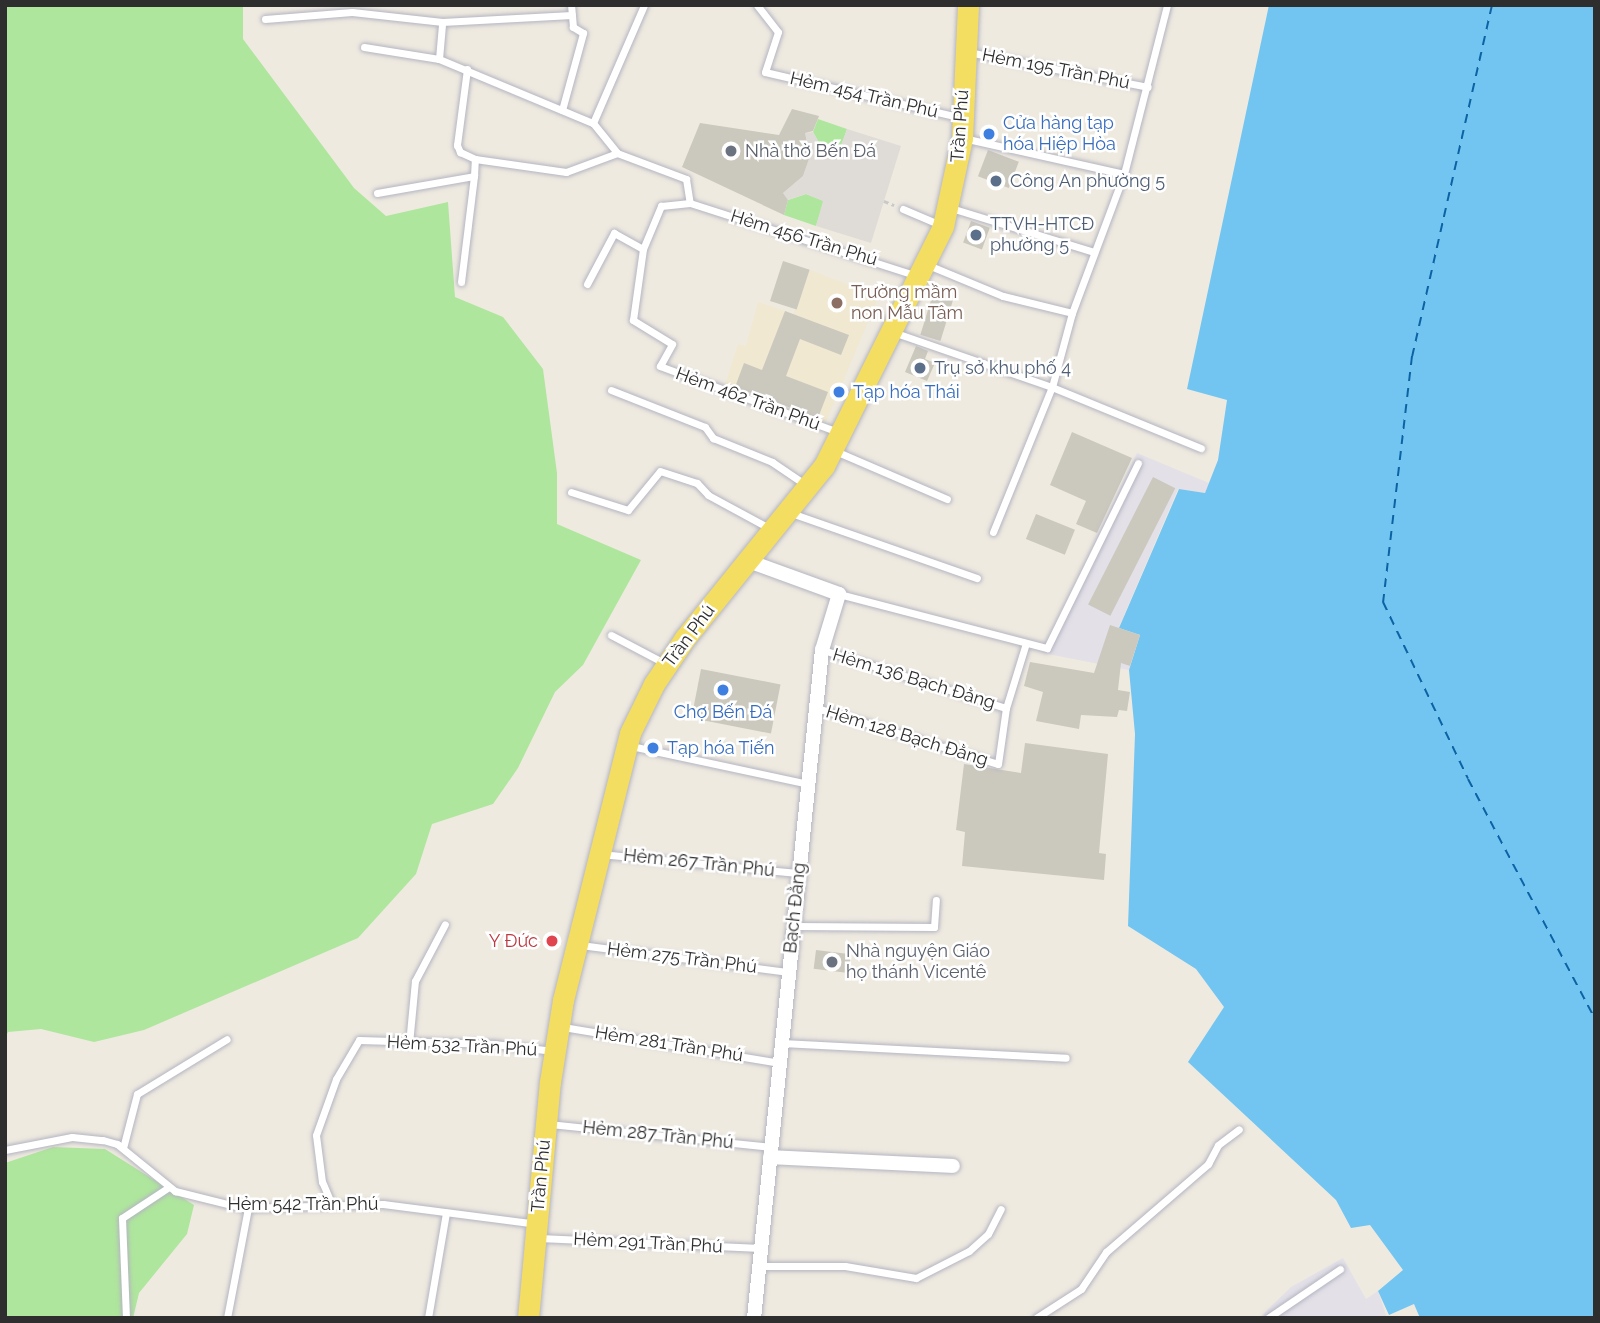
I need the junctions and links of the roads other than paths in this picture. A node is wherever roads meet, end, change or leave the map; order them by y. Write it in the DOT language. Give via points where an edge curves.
graph roads {
  1 [pos="571,5"];
  2 [pos="644,5"];
  3 [pos="757,5"];
  4 [pos="968,5"];
  5 [pos="1167,5"];
  6 [pos="572,15"];
  7 [pos="265,19"];
  8 [pos="442,22"];
  9 [pos="364,47"];
  10 [pos="964,52"];
  11 [pos="439,59"];
  12 [pos="467,69"];
  13 [pos="1148,87"];
  14 [pos="562,110"];
  15 [pos="593,122"];
  16 [pos="963,128"];
  17 [pos="617,153"];
  18 [pos="475,159"];
  19 [pos="1124,174"];
  20 [pos="474,176"];
  21 [pos="377,193"];
  22 [pos="690,203"];
  23 [pos="903,209"];
  24 [pos="947,217"];
  25 [pos="643,249"];
  26 [pos="1094,252"];
  27 [pos="921,270"];
  28 [pos="461,282"];
  29 [pos="587,284"];
  30 [pos="1072,313"];
  31 [pos="893,332"];
  32 [pos="1052,387"];
  33 [pos="611,390"];
  34 [pos="837,442"];
  35 [pos="1201,448"];
  36 [pos="1138,463"];
  37 [pos="810,487"];
  38 [pos="571,492"];
  39 [pos="947,499"];
  40 [pos="790,513"];
  41 [pos="773,530"];
  42 [pos="993,532"];
  43 [pos="751,562"];
  44 [pos="977,578"];
  45 [pos="839,594"];
  46 [pos="611,635"];
  47 [pos="1026,643"];
  48 [pos="822,650"];
  49 [pos="668,664"];
  50 [pos="816,708"];
  51 [pos="1006,708"];
  52 [pos="627,746"];
  53 [pos="808,784"];
  54 [pos="598,854"];
  55 [pos="799,873"];
  56 [pos="936,900"];
  57 [pos="445,924"];
  58 [pos="793,926"];
  59 [pos="576,945"];
  60 [pos="789,972"];
  61 [pos="559,1026"];
  62 [pos="228,1040"];
  63 [pos="782,1042"];
  64 [pos="409,1044"];
  65 [pos="555,1051"];
  66 [pos="1066,1058"];
  67 [pos="780,1063"];
  68 [pos="546,1123"];
  69 [pos="1239,1129"];
  70 [pos="123,1148"];
  71 [pos="5,1150"];
  72 [pos="771,1152"];
  73 [pos="953,1166"];
  74 [pos="169,1187"];
  75 [pos="332,1205"];
  76 [pos="248,1208"];
  77 [pos="1002,1209"];
  78 [pos="446,1213"];
  79 [pos="536,1231"];
  80 [pos="761,1248"];
  81 [pos="760,1266"];
  82 [pos="1340,1269"];
  83 [pos="126,1318"];
  84 [pos="228,1318"];
  85 [pos="428,1318"];
  86 [pos="528,1318"];
  87 [pos="754,1318"];
  88 [pos="1037,1318"];
  89 [pos="1268,1318"];
  1 -- 6 [label="lane"];
  2 -- 15 [label="lane"];
  3 -- 16 [label="lane, Hẻm 454 Trần Phú" via="778,32 765,72"];
  4 -- 10 [label="main road, Trần Phú"];
  5 -- 13 [label="lane"];
  6 -- 8 [label="lane"];
  6 -- 14 [label="lane" via="573,27 583,33"];
  7 -- 8 [label="lane" via="352,12"];
  8 -- 11 [label="lane"];
  9 -- 11 [label="lane"];
  10 -- 13 [label="lane, Hẻm 195 Trần Phú"];
  10 -- 16 [label="main road, Trần Phú"];
  11 -- 12 [label="lane"];
  12 -- 14 [label="lane"];
  12 -- 18 [label="lane" via="457,145 460,152"];
  13 -- 19 [label="lane"];
  14 -- 15 [label="lane"];
  15 -- 17 [label="lane"];
  16 -- 19 [label="lane, Hẻm 454 Trần Phú"];
  16 -- 24 [label="main road, Trần Phú"];
  17 -- 18 [label="lane" via="566,172"];
  17 -- 22 [label="lane" via="686,179"];
  18 -- 20 [label="lane"];
  19 -- 26 [label="lane"];
  20 -- 21 [label="lane"];
  20 -- 28 [label="lane"];
  22 -- 25 [label="lane, Hẻm 462 Trần Phú" via="661,206"];
  22 -- 27 [label="lane, Hẻm 456 Trần Phú"];
  23 -- 24 [label="lane"];
  24 -- 26 [label="lane"];
  24 -- 27 [label="main road, Trần Phú"];
  25 -- 29 [label="lane" via="614,233"];
  25 -- 34 [label="lane, Hẻm 462 Trần Phú" via="633,320 672,344 660,366"];
  26 -- 30 [label="lane"];
  27 -- 30 [label="lane, Hẻm 456 Trần Phú"];
  27 -- 31 [label="main road, Trần Phú"];
  30 -- 32 [label="lane"];
  31 -- 32 [label="lane"];
  31 -- 34 [label="main road, Trần Phú"];
  32 -- 35 [label="lane"];
  32 -- 42 [label="lane"];
  33 -- 37 [label="lane" via="705,426 713,438 772,462"];
  34 -- 37 [label="main road, Trần Phú"];
  34 -- 39 [label="lane"];
  36 -- 47 [label="lane" via="1048,648"];
  37 -- 40 [label="main road, Trần Phú"];
  38 -- 41 [label="lane" via="628,510 660,471 697,483 708,495"];
  40 -- 41 [label="main road, Trần Phú"];
  40 -- 44 [label="lane"];
  41 -- 43 [label="main road, Trần Phú"];
  43 -- 45 [label="street"];
  43 -- 49 [label="main road, Trần Phú"];
  45 -- 47 [label="lane"];
  45 -- 48 [label="street, Bạch Đằng"];
  46 -- 49 [label="lane"];
  47 -- 51 [label="lane"];
  48 -- 50 [label="street, Bạch Đằng"];
  48 -- 51 [label="lane, Hẻm 136 Bạch Đằng"];
  49 -- 52 [label="main road, Trần Phú" via="654,684"];
  50 -- 51 [label="lane, Hẻm 128 Bạch Đằng" via="998,764"];
  50 -- 53 [label="street, Bạch Đằng"];
  52 -- 53 [label="lane"];
  52 -- 54 [label="main road, Trần Phú"];
  53 -- 55 [label="street, Bạch Đằng"];
  54 -- 55 [label="lane, Hẻm 267 Trần Phú"];
  54 -- 59 [label="main road, Trần Phú"];
  55 -- 58 [label="street, Bạch Đằng"];
  56 -- 58 [label="lane" via="934,927"];
  57 -- 64 [label="lane" via="415,981"];
  58 -- 60 [label="street, Bạch Đằng"];
  59 -- 60 [label="lane, Hẻm 275 Trần Phú"];
  59 -- 61 [label="main road, Trần Phú"];
  60 -- 63 [label="street, Bạch Đằng"];
  61 -- 65 [label="main road, Trần Phú"];
  61 -- 67 [label="lane, Hẻm 281 Trần Phú"];
  62 -- 70 [label="lane" via="137,1094"];
  63 -- 66 [label="lane"];
  63 -- 67 [label="street, Bạch Đằng"];
  64 -- 65 [label="lane, Hẻm 532 Trần Phú" via="494,1044"];
  64 -- 75 [label="lane, Hẻm 532 Trần Phú" via="353,1044 316,1135 322,1182"];
  65 -- 68 [label="main road, Trần Phú"];
  67 -- 72 [label="street, Bạch Đằng"];
  68 -- 72 [label="lane, Hẻm 287 Trần Phú"];
  68 -- 79 [label="main road, Trần Phú"];
  69 -- 88 [label="lane" via="1218,1145 1208,1164 1122,1236 1081,1289"];
  70 -- 71 [label="lane, Hẻm 542 Trần Phú" via="103,1140 72,1137"];
  70 -- 74 [label="lane, Hẻm 542 Trần Phú"];
  72 -- 73 [label="street"];
  72 -- 80 [label="street, Bạch Đằng"];
  74 -- 76 [label="lane, Hẻm 542 Trần Phú" via="214,1203"];
  74 -- 83 [label="lane" via="122,1219"];
  75 -- 76 [label="lane, Hẻm 542 Trần Phú"];
  75 -- 78 [label="lane, Hẻm 542 Trần Phú" via="383,1204"];
  76 -- 84 [label="lane"];
  77 -- 81 [label="lane" via="988,1234 969,1251 916,1278 845,1266"];
  78 -- 79 [label="lane, Hẻm 542 Trần Phú"];
  78 -- 85 [label="lane"];
  79 -- 80 [label="lane, Hẻm 291 Trần Phú"];
  79 -- 86 [label="main road, Trần Phú"];
  80 -- 81 [label="street, Bạch Đằng"];
  81 -- 87 [label="street, Bạch Đằng"];
  82 -- 89 [label="lane"];
}
